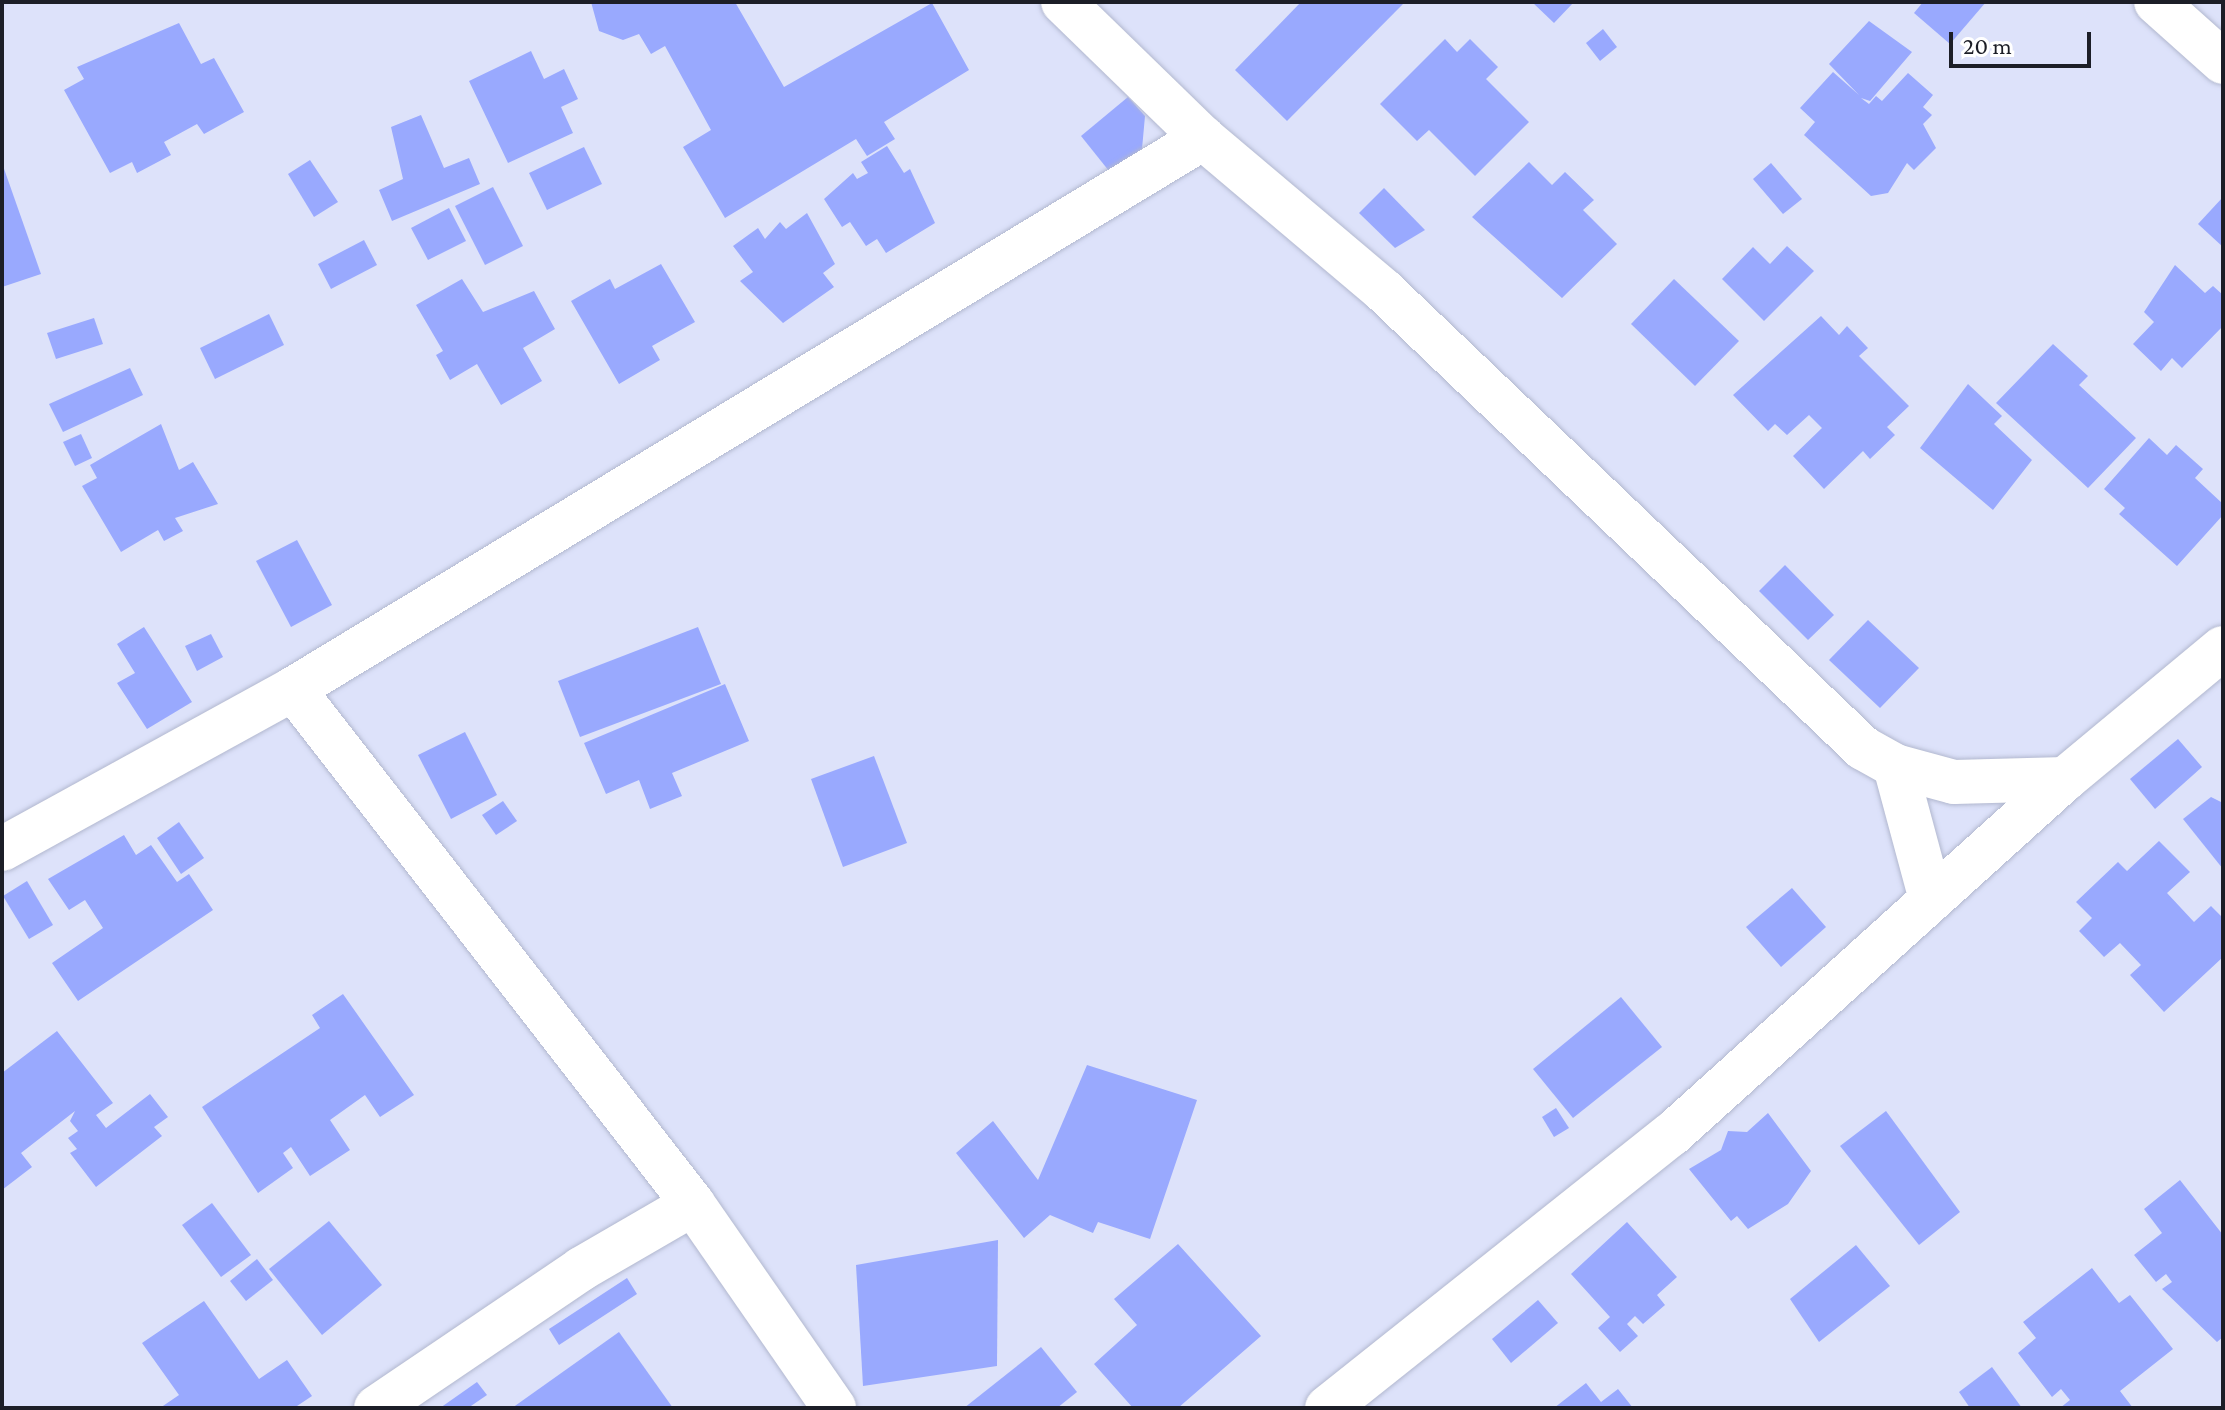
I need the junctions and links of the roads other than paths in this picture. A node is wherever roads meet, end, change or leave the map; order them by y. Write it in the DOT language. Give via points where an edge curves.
graph roads {
  1 [pos="1063,2"];
  2 [pos="2156,2"];
  3 [pos="2223,62"];
  4 [pos="1203,138"];
  5 [pos="2223,648"];
  6 [pos="293,689"];
  7 [pos="1895,766"];
  8 [pos="2065,779"];
  9 [pos="2,849"];
  10 [pos="1931,899"];
  11 [pos="693,1204"];
  12 [pos="376,1408"];
  13 [pos="834,1408"];
  14 [pos="1327,1408"];
  1 -- 4 [label="street"];
  2 -- 3 [label="street"];
  4 -- 6 [label="street"];
  4 -- 7 [label="street" via="1384,291 1838,726"];
  5 -- 8 [label="street"];
  6 -- 9 [label="street"];
  6 -- 11 [label="street"];
  7 -- 8 [label="street" via="1954,782"];
  7 -- 10 [label="street"];
  8 -- 10 [label="street"];
  10 -- 14 [label="street" via="1672,1134"];
  11 -- 12 [label="street" via="581,1269"];
  11 -- 13 [label="street"];
}
